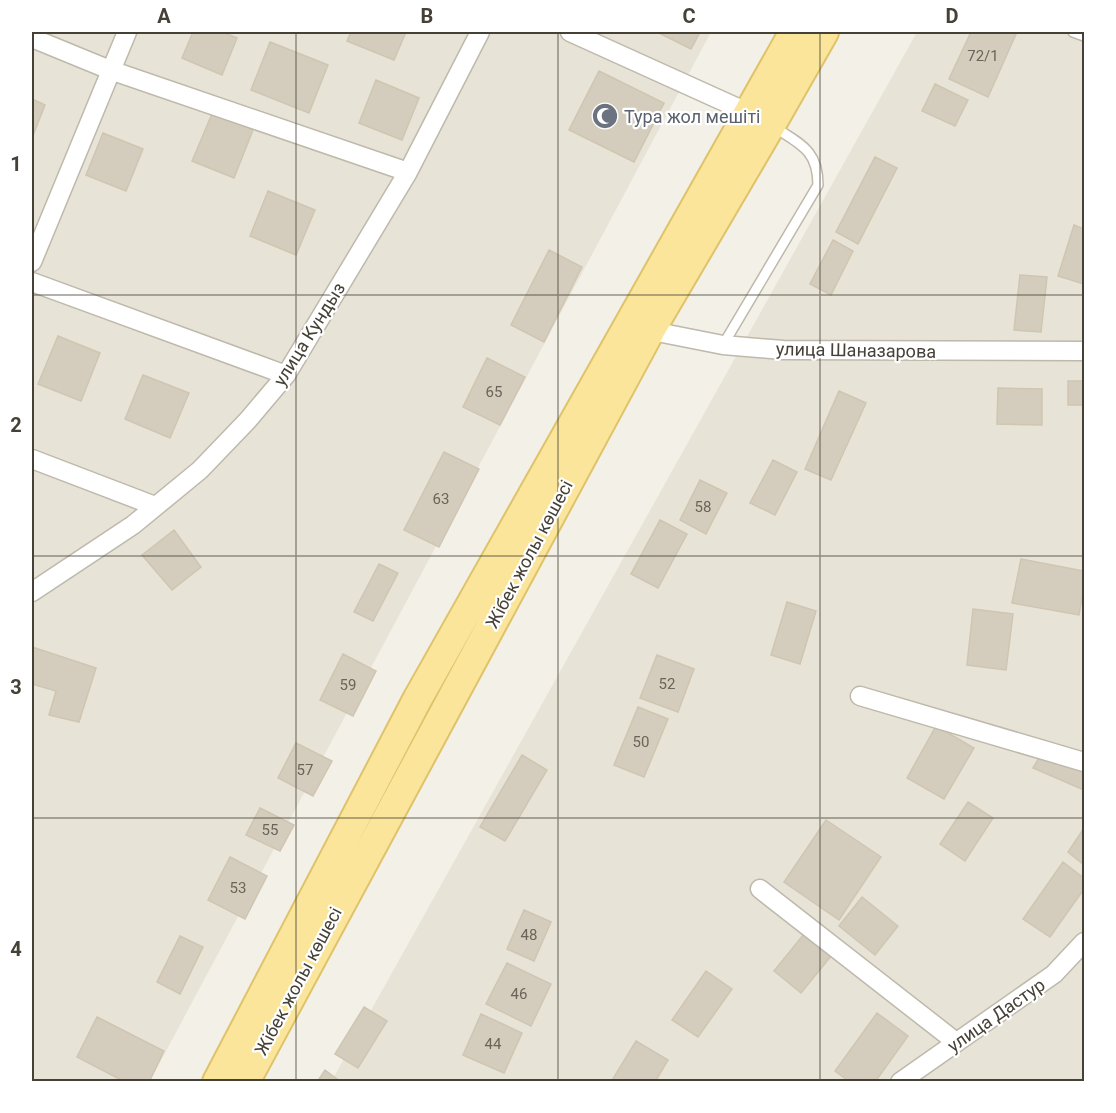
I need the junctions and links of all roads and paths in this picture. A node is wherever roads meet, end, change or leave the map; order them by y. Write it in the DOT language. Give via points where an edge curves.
graph roads {
  1 [pos="127,32"];
  2 [pos="480,32"];
  3 [pos="570,32"];
  4 [pos="794,32"];
  5 [pos="824,32"];
  6 [pos="1073,32"];
  7 [pos="1084,36"];
  8 [pos="32,38"];
  9 [pos="110,70"];
  10 [pos="760,119"];
  11 [pos="408,172"];
  12 [pos="32,262"];
  13 [pos="32,282"];
  14 [pos="640,328"];
  15 [pos="723,345"];
  16 [pos="1084,351"];
  17 [pos="286,375"];
  18 [pos="32,459"];
  19 [pos="155,506"];
  20 [pos="32,592"];
  21 [pos="860,696"];
  22 [pos="1084,762"];
  23 [pos="759,889"];
  24 [pos="1084,942"];
  25 [pos="956,1042"];
  26 [pos="217,1082"];
  27 [pos="245,1082"];
  28 [pos="900,1082"];
  1 -- 9 [label="street"];
  2 -- 11 [label="street, улица Кундыз"];
  3 -- 10 [label="street"];
  4 -- 10 [label="main road, Жібек жолы көшесі"];
  5 -- 10 [label="main road, Жібек жолы көшесі"];
  6 -- 7 [label="lane"];
  8 -- 9 [label="street"];
  9 -- 11 [label="street"];
  9 -- 12 [label="street"];
  10 -- 14 [label="main road, Жібек жолы көшесі"];
  10 -- 15 [label="lane" via="812,155 818,168 818,185"];
  11 -- 17 [label="street, улица Кундыз"];
  13 -- 17 [label="street"];
  14 -- 15 [label="street, улица Шаназарова"];
  14 -- 26 [label="main road, Жібек жолы көшесі" via="418,698"];
  14 -- 27 [label="main road, Жібек жолы көшесі"];
  15 -- 16 [label="street, улица Шаназарова" via="783,350"];
  17 -- 19 [label="street, улица Кундыз" via="200,470"];
  18 -- 19 [label="street"];
  19 -- 20 [label="street, улица Кундыз"];
  21 -- 22 [label="street"];
  23 -- 25 [label="street"];
  24 -- 25 [label="street, улица Дастур" via="1054,975"];
  25 -- 28 [label="street, улица Дастур"];
}
